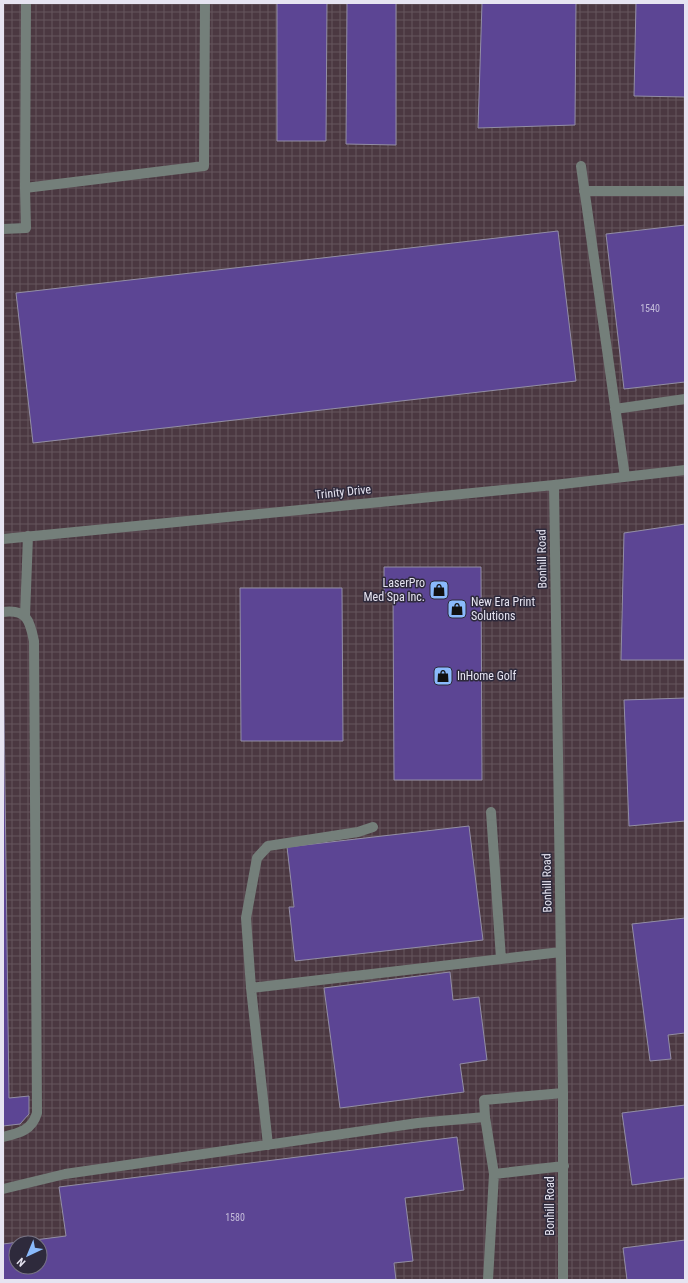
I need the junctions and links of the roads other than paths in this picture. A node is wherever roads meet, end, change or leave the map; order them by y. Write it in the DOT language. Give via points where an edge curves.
graph roads {
  1 [pos="26,3"];
  2 [pos="205,3"];
  3 [pos="581,166"];
  4 [pos="26,188"];
  5 [pos="584,191"];
  6 [pos="685,191"];
  7 [pos="3,229"];
  8 [pos="685,399"];
  9 [pos="615,409"];
  10 [pos="685,470"];
  11 [pos="625,477"];
  12 [pos="554,485"];
  13 [pos="28,536"];
  14 [pos="3,539"];
  15 [pos="3,612"];
  16 [pos="25,616"];
  17 [pos="491,812"];
  18 [pos="373,827"];
  19 [pos="561,952"];
  20 [pos="501,959"];
  21 [pos="251,988"];
  22 [pos="563,1093"];
  23 [pos="485,1117"];
  24 [pos="3,1137"];
  25 [pos="268,1145"];
  26 [pos="564,1166"];
  27 [pos="494,1174"];
  28 [pos="3,1190"];
  29 [pos="488,1280"];
  30 [pos="563,1280"];
  1 -- 4 [label="street"];
  2 -- 4 [label="street" via="204,166"];
  3 -- 5 [label="street"];
  4 -- 7 [label="street" via="26,228"];
  5 -- 6 [label="street"];
  5 -- 9 [label="street"];
  8 -- 9 [label="street"];
  9 -- 11 [label="street"];
  10 -- 11 [label="street, Trinity Drive"];
  11 -- 12 [label="street, Trinity Drive"];
  12 -- 13 [label="street, Trinity Drive"];
  12 -- 19 [label="street, Bonhill Road"];
  13 -- 14 [label="street, Trinity Drive"];
  13 -- 16 [label="street"];
  15 -- 16 [label="street" via="12,611"];
  16 -- 24 [label="street" via="30,622 34,641 38,1113 34,1123 23,1131"];
  17 -- 20 [label="street"];
  18 -- 21 [label="street" via="358,832 268,846 257,858 246,918"];
  19 -- 20 [label="street"];
  19 -- 22 [label="street, Bonhill Road"];
  20 -- 21 [label="street"];
  21 -- 25 [label="street"];
  22 -- 23 [label="street" via="484,1100"];
  22 -- 26 [label="street, Bonhill Road"];
  23 -- 25 [label="street" via="418,1123"];
  23 -- 27 [label="street"];
  25 -- 28 [label="street" via="65,1174"];
  26 -- 27 [label="street"];
  26 -- 30 [label="street, Bonhill Road"];
  27 -- 29 [label="street"];
}
